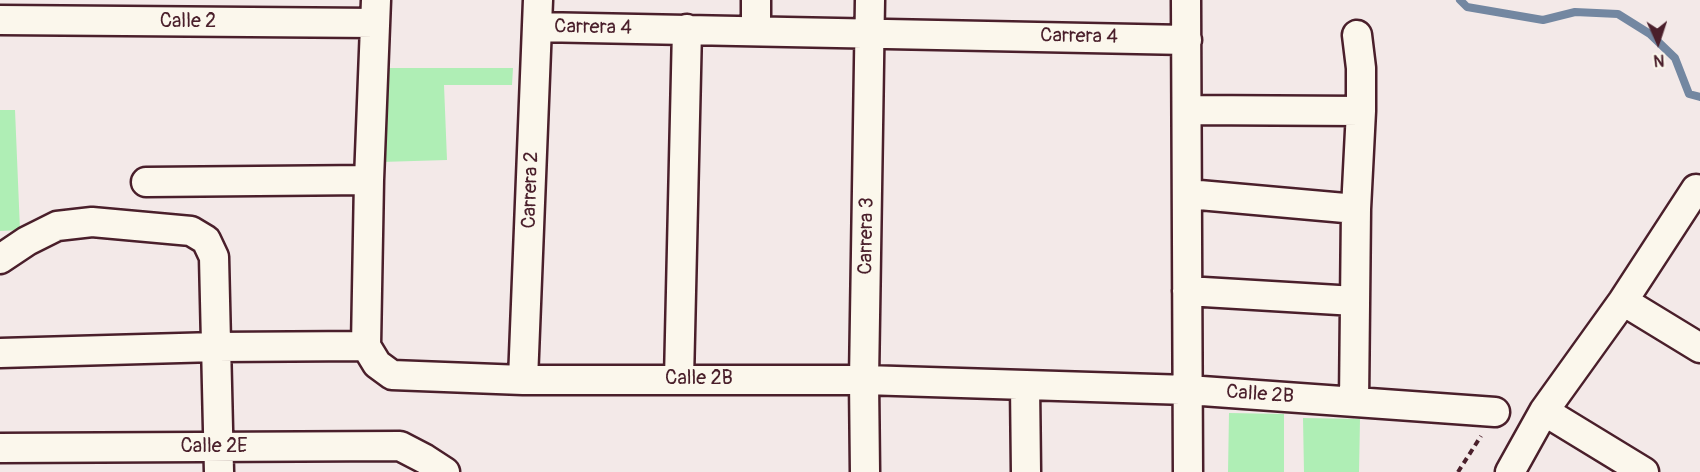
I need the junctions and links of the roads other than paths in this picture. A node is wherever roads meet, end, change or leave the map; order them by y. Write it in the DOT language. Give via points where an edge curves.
graph roads {
  1 [pos="756,0"];
  2 [pos="870,0"];
  3 [pos="1186,0"];
  4 [pos="59,11"];
  5 [pos="375,11"];
  6 [pos="538,13"];
  7 [pos="0,20"];
  8 [pos="687,29"];
  9 [pos="756,31"];
  10 [pos="870,33"];
  11 [pos="1357,35"];
  12 [pos="1187,39"];
  13 [pos="1188,110"];
  14 [pos="1361,111"];
  15 [pos="369,180"];
  16 [pos="147,182"];
  17 [pos="1700,191"];
  18 [pos="1188,194"];
  19 [pos="1356,209"];
  20 [pos="0,259"];
  21 [pos="1187,291"];
  22 [pos="1355,301"];
  23 [pos="1623,301"];
  24 [pos="216,347"];
  25 [pos="1700,348"];
  26 [pos="0,353"];
  27 [pos="371,355"];
  28 [pos="679,379"];
  29 [pos="523,380"];
  30 [pos="864,380"];
  31 [pos="1025,384"];
  32 [pos="1188,390"];
  33 [pos="1354,402"];
  34 [pos="1544,411"];
  35 [pos="1495,412"];
  36 [pos="0,448"];
  37 [pos="218,460"];
  38 [pos="434,465"];
  39 [pos="865,472"];
  40 [pos="1026,472"];
  41 [pos="1188,472"];
  42 [pos="1510,472"];
  43 [pos="1644,472"];
  1 -- 9 [label="street"];
  2 -- 10 [label="street, Carrera 3"];
  3 -- 12 [label="street"];
  4 -- 5 [label="street, Calle 2"];
  4 -- 7 [label="street, Calle 2"];
  5 -- 15 [label="street"];
  6 -- 8 [label="street, Carrera 4"];
  6 -- 29 [label="street, Carrera 2"];
  8 -- 9 [label="street, Carrera 4"];
  8 -- 28 [label="street"];
  9 -- 10 [label="street, Carrera 4"];
  10 -- 12 [label="street, Carrera 4"];
  10 -- 30 [label="street, Carrera 3"];
  11 -- 14 [label="street"];
  12 -- 13 [label="street"];
  13 -- 14 [label="street"];
  13 -- 18 [label="street"];
  14 -- 19 [label="street"];
  15 -- 16 [label="street"];
  15 -- 27 [label="street"];
  17 -- 23 [label="street" via="1696,189"];
  18 -- 19 [label="street"];
  18 -- 21 [label="street"];
  19 -- 22 [label="street"];
  20 -- 24 [label="street" via="57,226 92,222 191,231 206,240 214,257"];
  21 -- 22 [label="street"];
  21 -- 32 [label="street"];
  22 -- 33 [label="street"];
  23 -- 25 [label="street"];
  23 -- 34 [label="street"];
  24 -- 26 [label="street"];
  24 -- 27 [label="street"];
  24 -- 37 [label="street"];
  27 -- 29 [label="street, Calle 2B" via="392,375"];
  28 -- 29 [label="street, Calle 2B"];
  28 -- 30 [label="street, Calle 2B"];
  30 -- 31 [label="street, Calle 2B"];
  30 -- 39 [label="street, Carrera 3"];
  31 -- 32 [label="street, Calle 2B"];
  31 -- 40 [label="street"];
  32 -- 33 [label="street, Calle 2B"];
  32 -- 41 [label="street"];
  33 -- 35 [label="street, Calle 2B"];
  34 -- 42 [label="street"];
  34 -- 43 [label="street"];
  36 -- 37 [label="street, Calle 2E"];
  37 -- 38 [label="street, Calle 2E" via="400,446"];
}
